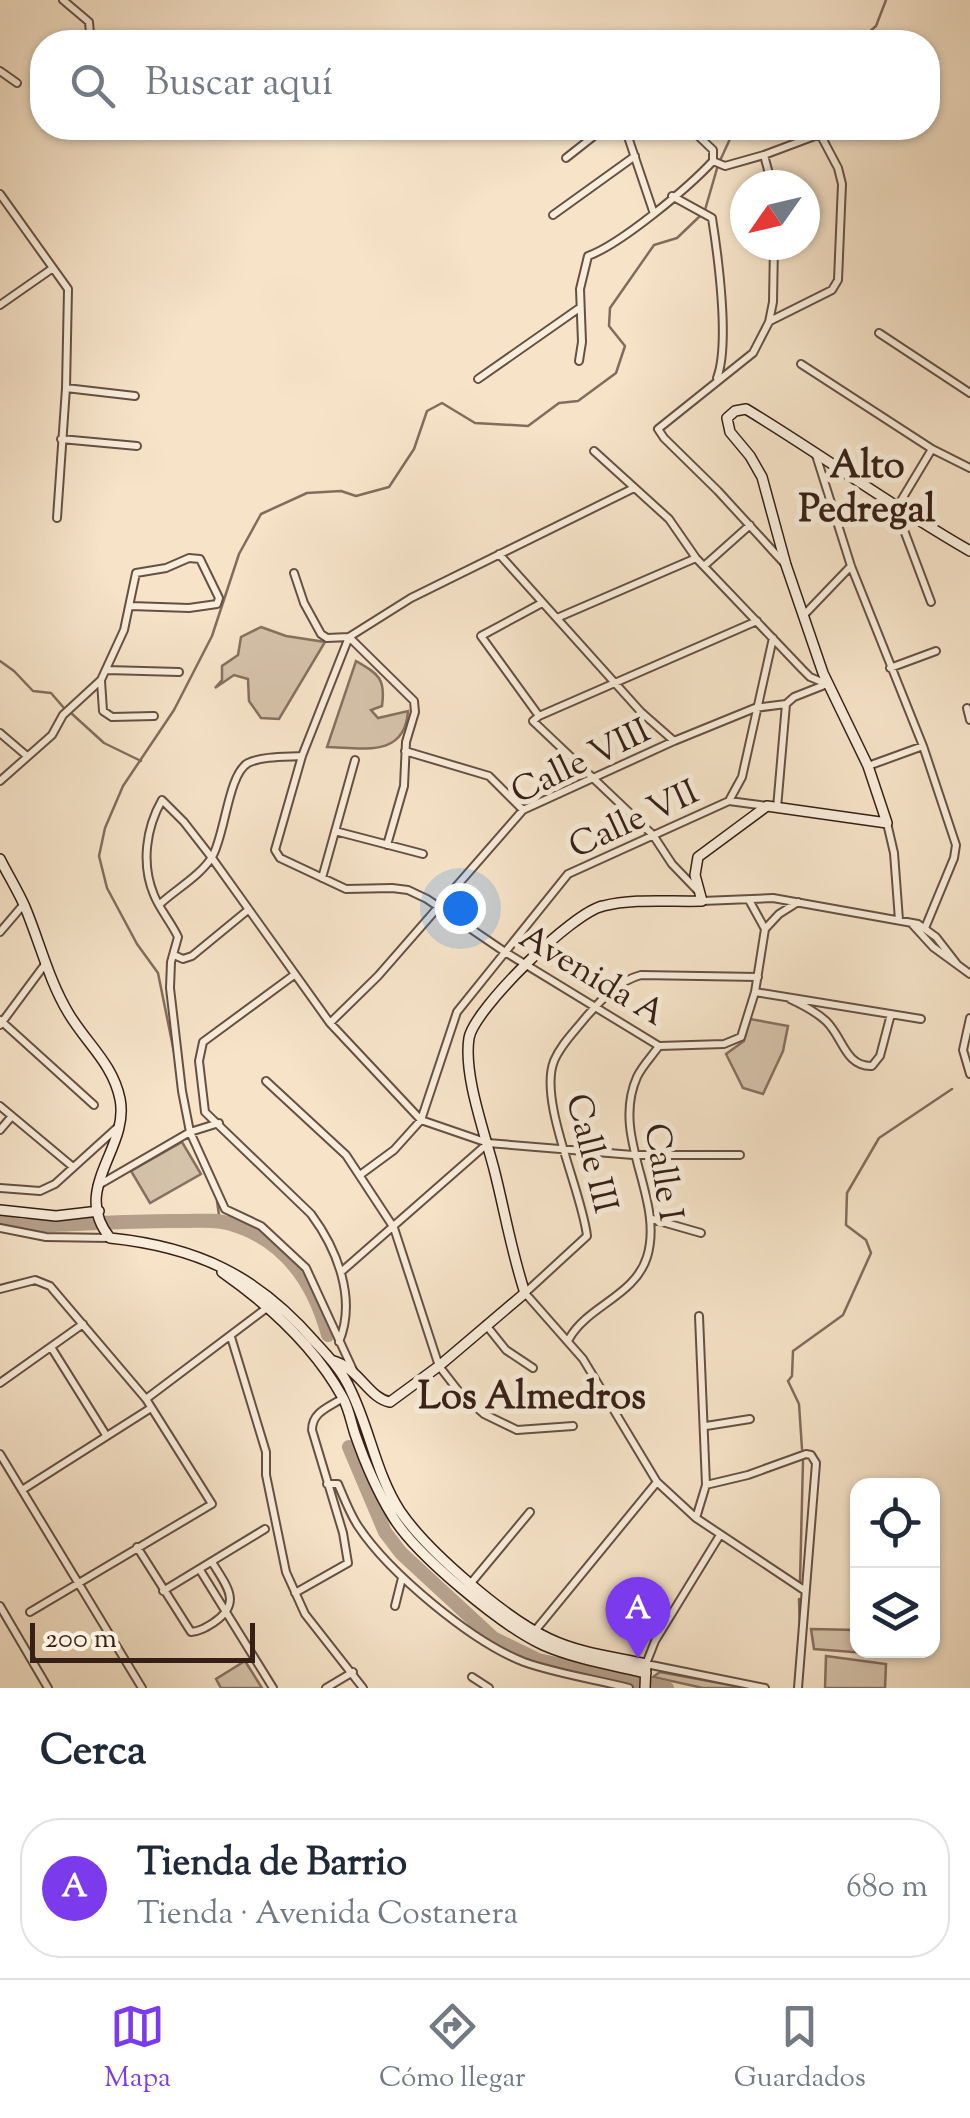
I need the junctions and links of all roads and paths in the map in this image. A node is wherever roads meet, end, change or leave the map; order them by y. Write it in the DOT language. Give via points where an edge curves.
graph roads {
  1 [pos="63,0"];
  2 [pos="90,30"];
  3 [pos="0,72"];
  4 [pos="18,83"];
  5 [pos="589,140"];
  6 [pos="629,140"];
  7 [pos="703,140"];
  8 [pos="804,140"];
  9 [pos="823,140"];
  10 [pos="764,155"];
  11 [pos="635,156"];
  12 [pos="566,158"];
  13 [pos="714,162"];
  14 [pos="768,170"];
  15 [pos="0,194"];
  16 [pos="672,196"];
  17 [pos="654,211"];
  18 [pos="553,215"];
  19 [pos="774,260"];
  20 [pos="53,268"];
  21 [pos="0,305"];
  22 [pos="578,309"];
  23 [pos="769,322"];
  24 [pos="880,333"];
  25 [pos="579,361"];
  26 [pos="802,364"];
  27 [pos="478,378"];
  28 [pos="717,379"];
  29 [pos="66,388"];
  30 [pos="970,393"];
  31 [pos="135,396"];
  32 [pos="61,439"];
  33 [pos="137,446"];
  34 [pos="932,449"];
  35 [pos="814,451"];
  36 [pos="594,452"];
  37 [pos="970,468"];
  38 [pos="634,488"];
  39 [pos="896,509"];
  40 [pos="57,518"];
  41 [pos="750,525"];
  42 [pos="970,552"];
  43 [pos="499,554"];
  44 [pos="696,558"];
  45 [pos="786,565"];
  46 [pos="704,566"];
  47 [pos="852,566"];
  48 [pos="294,573"];
  49 [pos="931,602"];
  50 [pos="542,603"];
  51 [pos="131,606"];
  52 [pos="803,616"];
  53 [pos="557,618"];
  54 [pos="757,621"];
  55 [pos="349,636"];
  56 [pos="773,637"];
  57 [pos="936,651"];
  58 [pos="890,668"];
  59 [pos="107,670"];
  60 [pos="179,672"];
  61 [pos="101,680"];
  62 [pos="616,683"];
  63 [pos="828,684"];
  64 [pos="786,704"];
  65 [pos="755,708"];
  66 [pos="967,708"];
  67 [pos="154,716"];
  68 [pos="536,718"];
  69 [pos="970,720"];
  70 [pos="0,733"];
  71 [pos="674,741"];
  72 [pos="923,746"];
  73 [pos="406,751"];
  74 [pos="27,756"];
  75 [pos="302,756"];
  76 [pos="354,760"];
  77 [pos="868,766"];
  78 [pos="592,776"];
  79 [pos="0,781"];
  80 [pos="730,800"];
  81 [pos="772,807"];
  82 [pos="523,810"];
  83 [pos="886,823"];
  84 [pos="336,830"];
  85 [pos="653,836"];
  86 [pos="387,844"];
  87 [pos="423,854"];
  88 [pos="212,858"];
  89 [pos="0,859"];
  90 [pos="322,878"];
  91 [pos="700,896"];
  92 [pos="749,899"];
  93 [pos="798,902"];
  94 [pos="24,904"];
  95 [pos="160,904"];
  96 [pos="439,906"];
  97 [pos="248,910"];
  98 [pos="899,920"];
  99 [pos="912,923"];
  100 [pos="925,928"];
  101 [pos="765,930"];
  102 [pos="0,932"];
  103 [pos="505,952"];
  104 [pos="174,955"];
  105 [pos="46,962"];
  106 [pos="526,964"];
  107 [pos="957,964"];
  108 [pos="970,974"];
  109 [pos="294,975"];
  110 [pos="758,977"];
  111 [pos="754,992"];
  112 [pos="788,998"];
  113 [pos="596,1006"];
  114 [pos="891,1014"];
  115 [pos="970,1018"];
  116 [pos="922,1019"];
  117 [pos="1,1023"];
  118 [pos="330,1024"];
  119 [pos="659,1046"];
  120 [pos="970,1074"];
  121 [pos="266,1081"];
  122 [pos="94,1105"];
  123 [pos="0,1106"];
  124 [pos="205,1112"];
  125 [pos="12,1116"];
  126 [pos="421,1120"];
  127 [pos="220,1122"];
  128 [pos="121,1124"];
  129 [pos="200,1127"];
  130 [pos="0,1130"];
  131 [pos="190,1132"];
  132 [pos="488,1143"];
  133 [pos="565,1151"];
  134 [pos="633,1155"];
  135 [pos="740,1156"];
  136 [pos="73,1167"];
  137 [pos="360,1175"];
  138 [pos="96,1187"];
  139 [pos="0,1188"];
  140 [pos="0,1210"];
  141 [pos="100,1212"];
  142 [pos="652,1219"];
  143 [pos="0,1228"];
  144 [pos="394,1228"];
  145 [pos="701,1233"];
  146 [pos="107,1235"];
  147 [pos="200,1256"];
  148 [pos="341,1272"];
  149 [pos="0,1289"];
  150 [pos="525,1292"];
  151 [pos="268,1308"];
  152 [pos="699,1316"];
  153 [pos="296,1319"];
  154 [pos="83,1324"];
  155 [pos="486,1325"];
  156 [pos="231,1336"];
  157 [pos="568,1339"];
  158 [pos="339,1343"];
  159 [pos="51,1347"];
  160 [pos="331,1360"];
  161 [pos="439,1366"];
  162 [pos="533,1368"];
  163 [pos="353,1370"];
  164 [pos="0,1383"];
  165 [pos="368,1385"];
  166 [pos="350,1388"];
  167 [pos="342,1398"];
  168 [pos="146,1400"];
  169 [pos="152,1408"];
  170 [pos="750,1420"];
  171 [pos="573,1426"];
  172 [pos="706,1426"];
  173 [pos="106,1435"];
  174 [pos="0,1454"];
  175 [pos="656,1482"];
  176 [pos="327,1484"];
  177 [pos="706,1485"];
  178 [pos="22,1490"];
  179 [pos="530,1512"];
  180 [pos="696,1518"];
  181 [pos="265,1529"];
  182 [pos="720,1535"];
  183 [pos="137,1547"];
  184 [pos="212,1562"];
  185 [pos="200,1570"];
  186 [pos="402,1576"];
  187 [pos="78,1582"];
  188 [pos="471,1582"];
  189 [pos="804,1590"];
  190 [pos="163,1591"];
  191 [pos="295,1594"];
  192 [pos="0,1606"];
  193 [pos="395,1606"];
  194 [pos="30,1612"];
  195 [pos="227,1614"];
  196 [pos="532,1634"];
  197 [pos="353,1672"];
  198 [pos="472,1676"];
  199 [pos="646,1677"];
  200 [pos="48,1688"];
  201 [pos="142,1688"];
  202 [pos="273,1688"];
  203 [pos="326,1688"];
  204 [pos="364,1688"];
  205 [pos="489,1688"];
  206 [pos="629,1688"];
  207 [pos="765,1688"];
  208 [pos="798,1688"];
  1 -- 2 [label="street"];
  3 -- 4 [label="street"];
  5 -- 12 [label="street"];
  6 -- 11 [label="street"];
  7 -- 13 [label="street"];
  8 -- 10 [label="street"];
  9 -- 23 [label="street" via="838,168 842,198 838,280 832,290"];
  10 -- 13 [label="street" via="725,166"];
  10 -- 14 [label="street"];
  11 -- 17 [label="street"];
  11 -- 18 [label="street"];
  13 -- 16 [label="street"];
  15 -- 20 [label="street"];
  16 -- 17 [label="street"];
  16 -- 28 [label="street" via="712,218 722,349"];
  17 -- 22 [label="street" via="588,256"];
  19 -- 23 [label="street"];
  20 -- 21 [label="street"];
  20 -- 29 [label="street" via="68,289"];
  22 -- 25 [label="street"];
  22 -- 27 [label="street"];
  23 -- 28 [label="street" via="753,353"];
  24 -- 30 [label="street"];
  26 -- 34 [label="street"];
  28 -- 41 [label="street" via="658,429"];
  29 -- 31 [label="street"];
  29 -- 32 [label="street"];
  32 -- 33 [label="street"];
  32 -- 40 [label="street"];
  34 -- 37 [label="street"];
  34 -- 39 [label="street"];
  35 -- 39 [label="street"];
  35 -- 45 [label="street" via="746,410 728,418 730,432 762,478"];
  35 -- 47 [label="street"];
  36 -- 38 [label="street"];
  38 -- 43 [label="street"];
  38 -- 44 [label="street" via="669,519"];
  39 -- 42 [label="street"];
  39 -- 49 [label="street"];
  41 -- 45 [label="street"];
  41 -- 46 [label="street"];
  43 -- 50 [label="street"];
  43 -- 55 [label="street"];
  44 -- 46 [label="street"];
  44 -- 53 [label="street"];
  45 -- 52 [label="street"];
  46 -- 54 [label="street"];
  47 -- 52 [label="street"];
  47 -- 58 [label="street"];
  48 -- 55 [label="street" via="322,634"];
  50 -- 53 [label="street"];
  50 -- 68 [label="street" via="481,636"];
  51 -- 51 [label="street" via="189,608 217,604 219,598 200,559 189,558 136,573"];
  51 -- 59 [label="street"];
  52 -- 63 [label="street"];
  53 -- 62 [label="street"];
  54 -- 56 [label="street"];
  54 -- 62 [label="street"];
  55 -- 73 [label="street" via="414,701"];
  55 -- 75 [label="street"];
  56 -- 63 [label="street" via="810,677"];
  56 -- 65 [label="street"];
  57 -- 58 [label="street"];
  58 -- 72 [label="street"];
  59 -- 60 [label="street"];
  59 -- 61 [label="street"];
  61 -- 67 [label="street" via="104,711 112,717"];
  61 -- 74 [label="street"];
  62 -- 68 [label="street"];
  62 -- 71 [label="street"];
  63 -- 64 [label="street, Calle VIII"];
  63 -- 77 [label="street"];
  64 -- 65 [label="street, Calle VIII"];
  64 -- 81 [label="street"];
  65 -- 71 [label="street, Calle VIII"];
  65 -- 80 [label="street" via="742,778"];
  66 -- 69 [label="street"];
  68 -- 78 [label="street"];
  70 -- 74 [label="street"];
  71 -- 78 [label="street, Calle VIII"];
  72 -- 77 [label="street"];
  72 -- 100 [label="street" via="956,845"];
  73 -- 82 [label="street" via="489,776"];
  73 -- 86 [label="street" via="404,786"];
  74 -- 79 [label="street"];
  75 -- 88 [label="street" via="262,760 241,770"];
  75 -- 90 [label="street, Avenida A" via="276,854"];
  76 -- 84 [label="street"];
  77 -- 83 [label="street"];
  78 -- 82 [label="street, Calle VIII"];
  78 -- 85 [label="street"];
  80 -- 81 [label="street"];
  80 -- 85 [label="street, Calle VII"];
  81 -- 83 [label="street"];
  81 -- 91 [label="street" via="698,856"];
  82 -- 96 [label="street, Calle VIII"];
  83 -- 98 [label="street"];
  84 -- 86 [label="street"];
  84 -- 90 [label="street"];
  85 -- 91 [label="street"];
  85 -- 103 [label="street, Calle VII" via="568,874"];
  86 -- 87 [label="street"];
  88 -- 95 [label="street"];
  88 -- 95 [label="street" via="162,800 146,850"];
  88 -- 97 [label="street"];
  89 -- 94 [label="street"];
  90 -- 96 [label="street, Avenida A" via="355,890 408,890"];
  91 -- 92 [label="street"];
  91 -- 106 [label="street" via="590,910"];
  92 -- 93 [label="street"];
  92 -- 101 [label="street"];
  93 -- 98 [label="street"];
  93 -- 101 [label="street"];
  94 -- 102 [label="street"];
  94 -- 105 [label="street"];
  95 -- 104 [label="street" via="178,937"];
  96 -- 103 [label="street, Avenida A"];
  96 -- 118 [label="street, Calle VIII"];
  97 -- 104 [label="street" via="192,956"];
  97 -- 109 [label="street"];
  98 -- 99 [label="street"];
  99 -- 100 [label="street"];
  99 -- 107 [label="street"];
  100 -- 107 [label="street"];
  101 -- 110 [label="street, Avenida A"];
  103 -- 106 [label="street, Avenida A"];
  103 -- 126 [label="street, Calle VII" via="457,1012"];
  104 -- 131 [label="street" via="170,988"];
  105 -- 117 [label="street"];
  105 -- 128 [label="street" via="70,1016 113,1076"];
  106 -- 113 [label="street, Avenida A"];
  106 -- 132 [label="street" via="471,1030 468,1056"];
  107 -- 108 [label="street"];
  109 -- 118 [label="street"];
  109 -- 124 [label="street" via="203,1042 198,1062"];
  110 -- 111 [label="street, Avenida A"];
  110 -- 113 [label="street, Calle III" via="641,975"];
  111 -- 112 [label="street"];
  111 -- 119 [label="street, Avenida A" via="744,1031 733,1042"];
  112 -- 114 [label="street"];
  112 -- 114 [label="street" via="824,1020 866,1067 880,1056"];
  113 -- 119 [label="street, Avenida A"];
  113 -- 133 [label="street, Calle III" via="561,1048 551,1072"];
  114 -- 116 [label="street"];
  115 -- 120 [label="street" via="963,1050"];
  117 -- 122 [label="street"];
  118 -- 126 [label="street"];
  119 -- 134 [label="street, Calle I" via="636,1081"];
  121 -- 137 [label="street"];
  123 -- 125 [label="street"];
  124 -- 127 [label="street"];
  124 -- 129 [label="street"];
  125 -- 130 [label="street"];
  125 -- 136 [label="street"];
  126 -- 132 [label="street"];
  126 -- 137 [label="street, Calle VII"];
  127 -- 129 [label="street"];
  127 -- 148 [label="street" via="311,1214"];
  128 -- 136 [label="street"];
  128 -- 138 [label="street"];
  129 -- 131 [label="street"];
  131 -- 138 [label="street"];
  131 -- 158 [label="street" via="224,1209 261,1226 306,1268"];
  132 -- 133 [label="street"];
  132 -- 144 [label="street"];
  132 -- 150 [label="street"];
  133 -- 134 [label="street"];
  133 -- 150 [label="street, Calle III" via="587,1236"];
  134 -- 135 [label="street"];
  134 -- 142 [label="street, Calle I"];
  136 -- 139 [label="street" via="40,1192"];
  137 -- 144 [label="street"];
  138 -- 141 [label="street"];
  140 -- 141 [label="street"];
  141 -- 146 [label="street"];
  142 -- 145 [label="street"];
  142 -- 157 [label="street, Calle I" via="638,1276"];
  143 -- 146 [label="street" via="46,1237"];
  144 -- 148 [label="street"];
  144 -- 161 [label="street"];
  146 -- 147 [label="street"];
  147 -- 151 [label="street"];
  147 -- 153 [label="street" via="248,1281"];
  148 -- 158 [label="street" via="346,1318"];
  149 -- 154 [label="street" via="43,1280"];
  150 -- 155 [label="street"];
  150 -- 157 [label="street"];
  151 -- 153 [label="street"];
  151 -- 156 [label="street"];
  151 -- 167 [label="street"];
  152 -- 172 [label="street"];
  153 -- 160 [label="street"];
  154 -- 159 [label="street"];
  154 -- 168 [label="street"];
  155 -- 161 [label="street"];
  155 -- 162 [label="street"];
  156 -- 168 [label="street"];
  156 -- 191 [label="street" via="266,1452 278,1541"];
  157 -- 175 [label="street"];
  158 -- 163 [label="street"];
  159 -- 164 [label="street"];
  159 -- 173 [label="street"];
  160 -- 163 [label="street"];
  160 -- 166 [label="street"];
  161 -- 165 [label="street" via="390,1402"];
  161 -- 171 [label="street" via="460,1393 506,1427"];
  163 -- 165 [label="street"];
  165 -- 166 [label="street"];
  166 -- 167 [label="street"];
  166 -- 188 [label="street" via="398,1508"];
  167 -- 176 [label="street" via="312,1421"];
  167 -- 196 [label="street" via="395,1521 462,1588"];
  168 -- 169 [label="street"];
  169 -- 173 [label="street"];
  169 -- 183 [label="street" via="212,1504"];
  170 -- 172 [label="street"];
  172 -- 177 [label="street"];
  173 -- 178 [label="street"];
  174 -- 178 [label="street"];
  175 -- 180 [label="street"];
  175 -- 196 [label="street"];
  176 -- 186 [label="street" via="338,1484 358,1526"];
  176 -- 191 [label="street" via="348,1563"];
  177 -- 180 [label="street"];
  177 -- 189 [label="street" via="812,1455 814,1517"];
  178 -- 187 [label="street"];
  179 -- 188 [label="street"];
  180 -- 182 [label="street"];
  181 -- 184 [label="street"];
  182 -- 189 [label="street"];
  182 -- 199 [label="street" via="655,1641"];
  183 -- 187 [label="street"];
  183 -- 190 [label="street"];
  184 -- 185 [label="street"];
  184 -- 195 [label="street" via="230,1596"];
  185 -- 190 [label="street"];
  185 -- 195 [label="street"];
  186 -- 193 [label="street"];
  186 -- 206 [label="street" via="455,1621 520,1660"];
  187 -- 194 [label="street"];
  187 -- 201 [label="street"];
  188 -- 196 [label="street"];
  189 -- 208 [label="street"];
  190 -- 195 [label="street" via="191,1632"];
  191 -- 197 [label="street"];
  192 -- 200 [label="street"];
  195 -- 202 [label="street"];
  196 -- 199 [label="street"];
  197 -- 203 [label="street"];
  197 -- 204 [label="street"];
  198 -- 205 [label="street"];
  199 -- 207 [label="street"];
}
